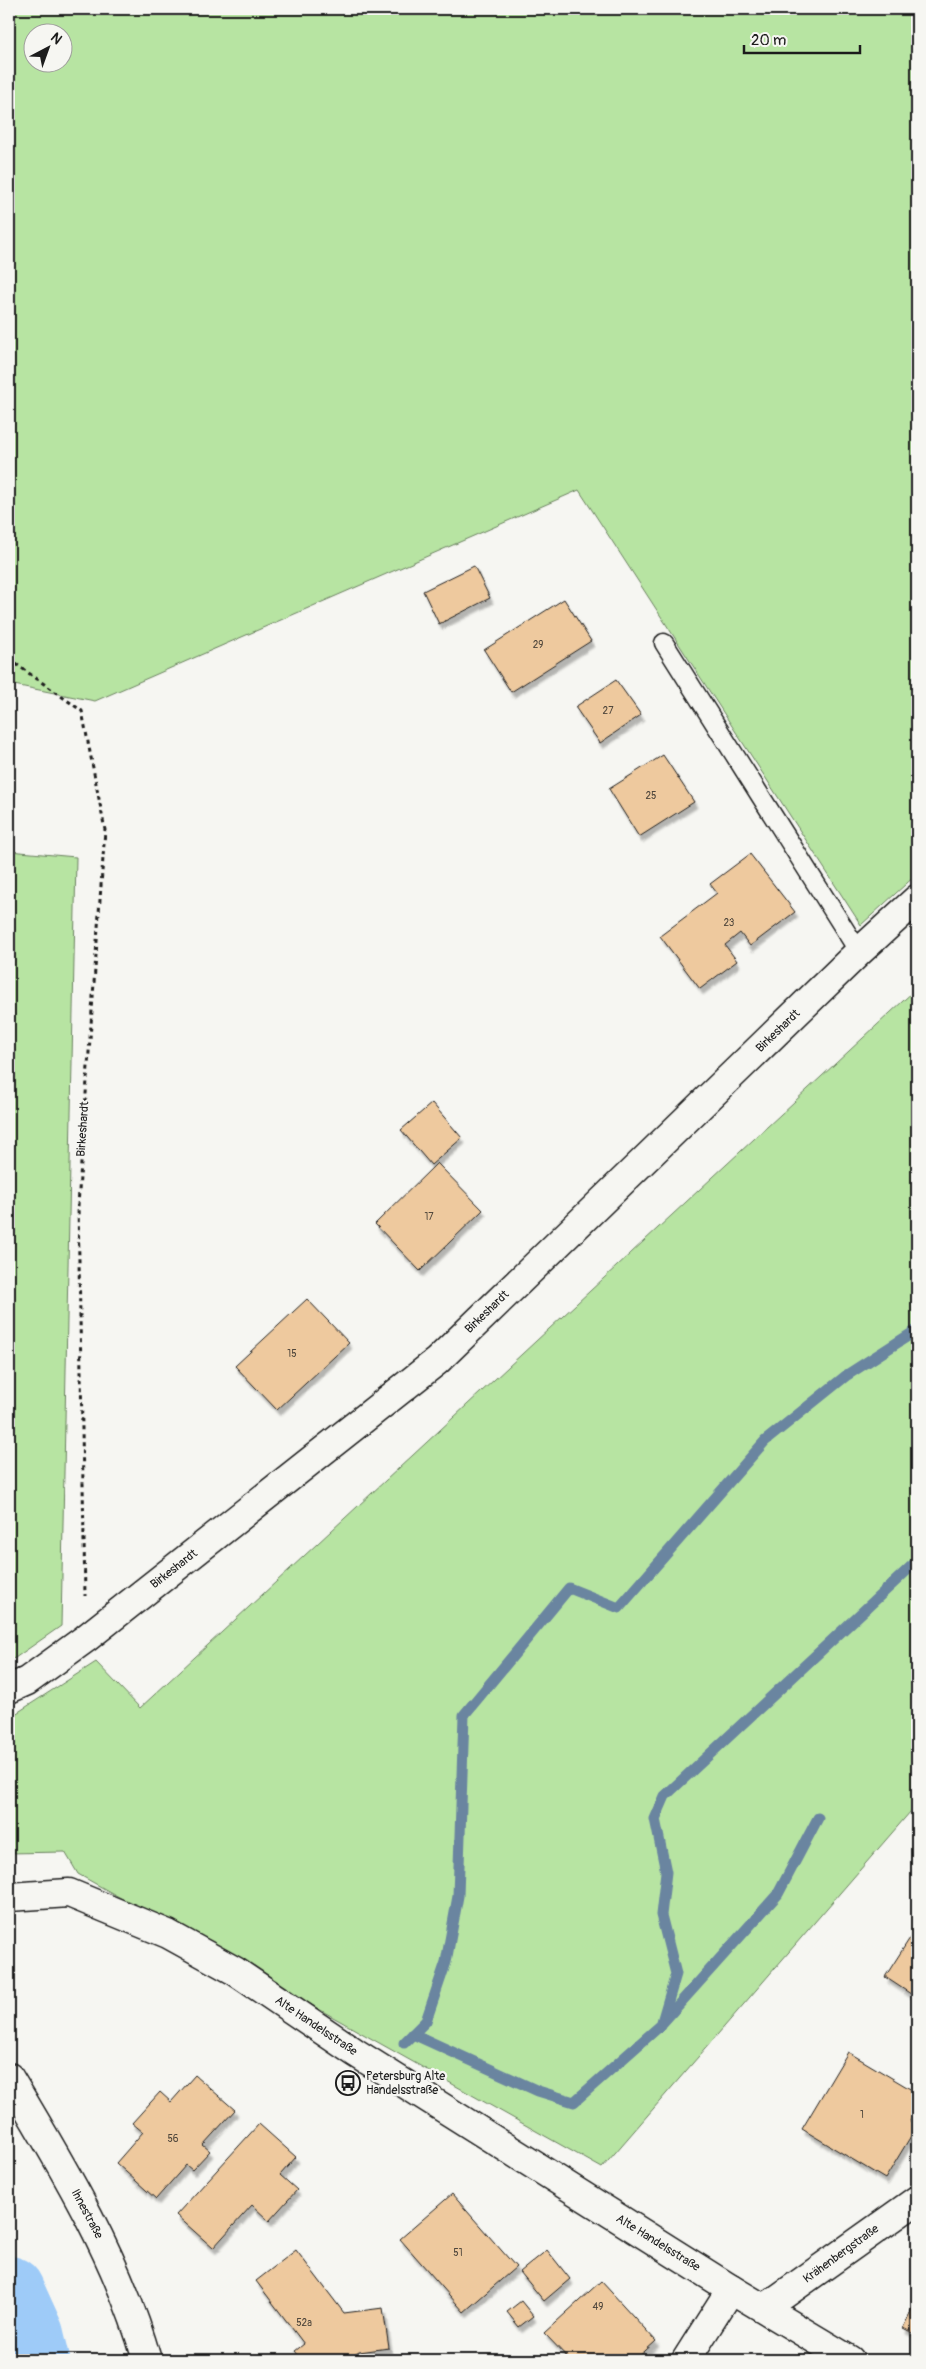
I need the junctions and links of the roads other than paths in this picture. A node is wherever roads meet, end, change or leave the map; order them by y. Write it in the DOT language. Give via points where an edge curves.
graph roads {
  1 [pos="664,643"];
  2 [pos="917,899"];
  3 [pos="859,952"];
  4 [pos="9,1689"];
  5 [pos="9,1898"];
  6 [pos="9,2077"];
  7 [pos="917,2200"];
  8 [pos="731,2289"];
  9 [pos="765,2308"];
  10 [pos="146,2360"];
  11 [pos="686,2360"];
  12 [pos="850,2360"];
  1 -- 3 [label="lane"];
  2 -- 3 [label="street, Birkeshardt"];
  3 -- 4 [label="street, Birkeshardt" via="437,1361 86,1639 27,1681"];
  5 -- 8 [label="street, Alte Handelsstraße" via="69,1893 168,1934 235,1971 356,2053"];
  6 -- 10 [label="street, Ihnestraße" via="103,2243"];
  7 -- 9 [label="street, Krähenbergstraße"];
  8 -- 9 [label="street, Alte Handelsstraße"];
  8 -- 11 [label="street"];
  9 -- 12 [label="street, Alte Handelsstraße"];
}
